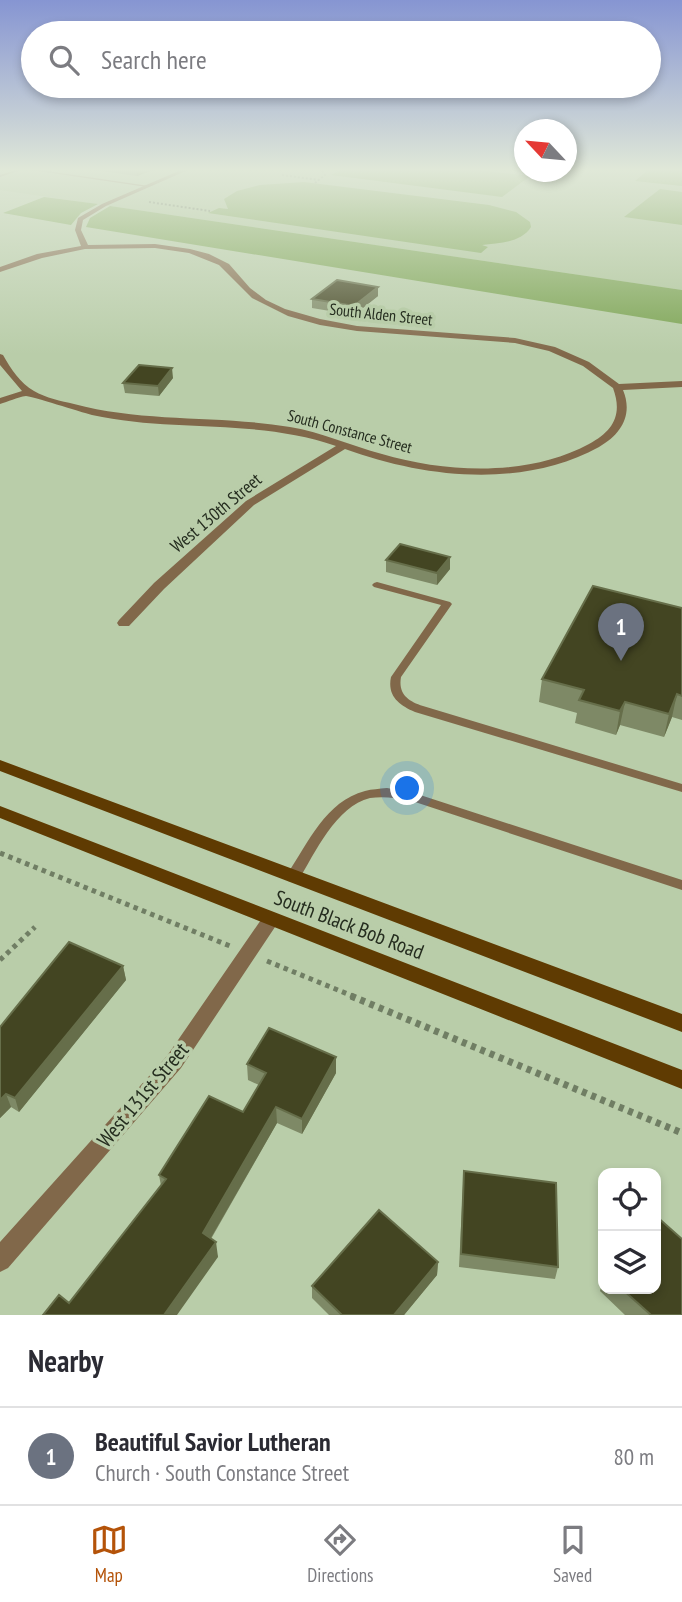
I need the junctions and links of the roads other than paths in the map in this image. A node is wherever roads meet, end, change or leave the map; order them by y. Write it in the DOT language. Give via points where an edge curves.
graph roads {
  1 [pos="79,231"];
  2 [pos="85,247"];
  3 [pos="0,270"];
  4 [pos="0,357"];
  5 [pos="682,384"];
  6 [pos="617,387"];
  7 [pos="29,393"];
  8 [pos="0,401"];
  9 [pos="344,445"];
  10 [pos="377,585"];
  11 [pos="124,623"];
  12 [pos="0,765"];
  13 [pos="682,788"];
  14 [pos="0,812"];
  15 [pos="293,877"];
  16 [pos="682,886"];
  17 [pos="271,919"];
  18 [pos="682,1023"];
  19 [pos="682,1080"];
  20 [pos="0,1260"];
  1 -- 2 [label="street"];
  2 -- 3 [label="street, South Alden Street"];
  2 -- 6 [label="street, South Alden Street" via="146,247 199,255 229,268 257,297 299,316 363,329 532,345 571,356"];
  4 -- 7 [label="street"];
  5 -- 6 [label="street"];
  6 -- 9 [label="street, South Constance Street" via="624,412 618,428 582,453 548,463 488,471 443,469 391,460"];
  7 -- 8 [label="street"];
  7 -- 9 [label="street, South Constance Street" via="110,416 281,428"];
  9 -- 11 [label="street, West 130th Street" via="250,503"];
  10 -- 13 [label="lane" via="447,604 396,677 393,685 403,702"];
  12 -- 15 [label="main road, South Black Bob Road"];
  14 -- 17 [label="main road, South Black Bob Road"];
  15 -- 16 [label="lane" via="344,805 360,795 386,791"];
  15 -- 18 [label="main road, South Black Bob Road"];
  17 -- 19 [label="main road, South Black Bob Road"];
  17 -- 20 [label="street, West 131st Street" via="174,1062"];
}
